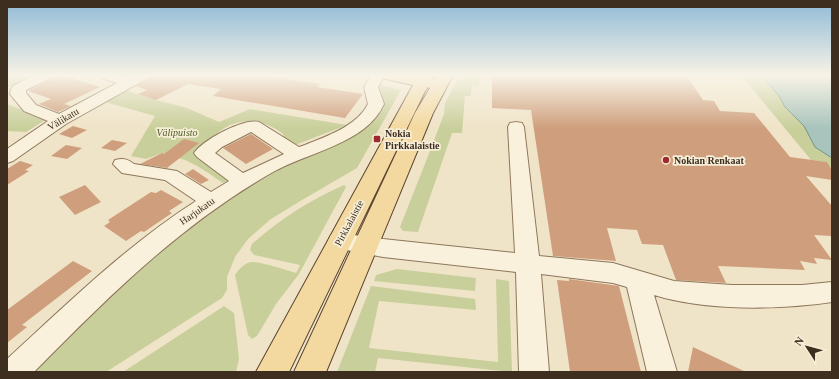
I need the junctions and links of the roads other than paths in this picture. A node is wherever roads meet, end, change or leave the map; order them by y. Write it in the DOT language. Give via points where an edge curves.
graph roads {
  1 [pos="17,93"];
  2 [pos="110,93"];
  3 [pos="373,93"];
  4 [pos="425,93"];
  5 [pos="429,93"];
  6 [pos="60,120"];
  7 [pos="516,127"];
  8 [pos="297,154"];
  9 [pos="7,157"];
  10 [pos="122,164"];
  11 [pos="242,181"];
  12 [pos="211,201"];
  13 [pos="339,241"];
  14 [pos="365,246"];
  15 [pos="528,265"];
  16 [pos="638,282"];
  17 [pos="832,292"];
  18 [pos="14,372"];
  19 [pos="272,372"];
  20 [pos="310,372"];
  21 [pos="534,372"];
  22 [pos="662,372"];
  1 -- 6 [label="street" via="30,108"];
  2 -- 6 [label="street, Välikatu"];
  3 -- 8 [label="street, Harjukatu" via="376,104 374,110 362,124 346,134"];
  4 -- 13 [label="main road, Pirkkalaistie"];
  5 -- 14 [label="main road" via="424,113"];
  6 -- 9 [label="street, Välikatu"];
  7 -- 15 [label="street"];
  8 -- 11 [label="street, Harjukatu"];
  8 -- 11 [label="street" via="253,126 216,143 203,153"];
  10 -- 12 [label="street" via="129,169 170,175"];
  11 -- 12 [label="street, Harjukatu"];
  12 -- 18 [label="street, Harjukatu" via="119,273"];
  13 -- 14 [label="street"];
  13 -- 19 [label="main road, Pirkkalaistie"];
  14 -- 15 [label="street"];
  14 -- 20 [label="main road"];
  15 -- 16 [label="street" via="613,273"];
  15 -- 21 [label="street"];
  16 -- 17 [label="street" via="674,291 732,296 802,296"];
  16 -- 22 [label="street"];
}
